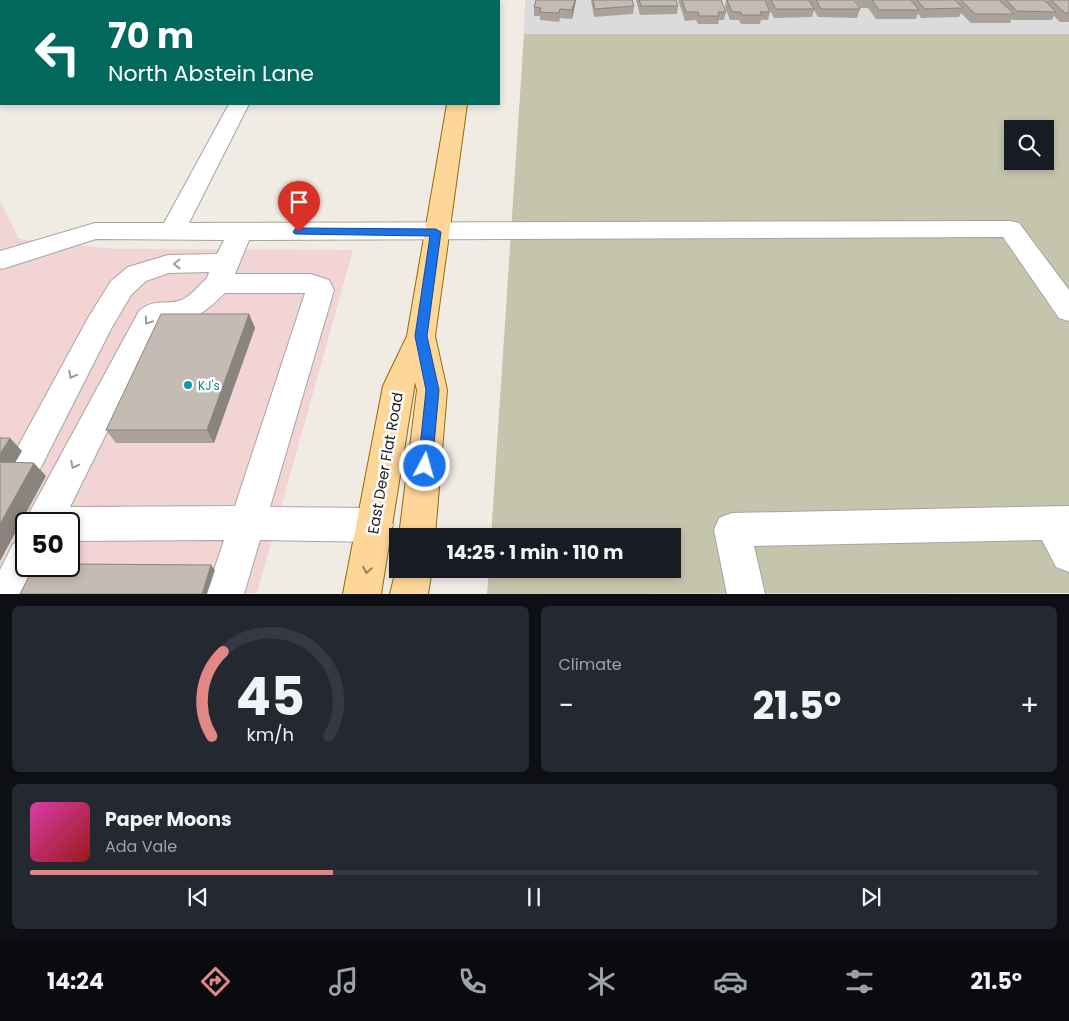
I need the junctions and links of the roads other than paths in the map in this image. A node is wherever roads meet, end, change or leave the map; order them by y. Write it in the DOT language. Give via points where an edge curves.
graph roads {
  1 [pos="238,105"];
  2 [pos="456,105"];
  3 [pos="172,231"];
  4 [pos="240,231"];
  5 [pos="436,232"];
  6 [pos="1,258"];
  7 [pos="222,273"];
  8 [pos="1069,311"];
  9 [pos="421,336"];
  10 [pos="20,474"];
  11 [pos="50,512"];
  12 [pos="80,523"];
  13 [pos="247,523"];
  14 [pos="1061,523"];
  15 [pos="375,525"];
  16 [pos="418,528"];
  17 [pos="1069,554"];
  18 [pos="16,577"];
  19 [pos="412,578"];
  20 [pos="8,594"];
  21 [pos="225,594"];
  22 [pos="362,594"];
  23 [pos="410,594"];
  24 [pos="746,594"];
  1 -- 3 [label="street"];
  2 -- 5 [label="main road, East Deer Flat Road"];
  3 -- 4 [label="street"];
  3 -- 6 [label="street" via="95,231"];
  4 -- 5 [label="street"];
  4 -- 7 [label="street"];
  5 -- 8 [label="street" via="1010,229"];
  5 -- 9 [label="main road, East Deer Flat Road"];
  7 -- 10 [label="street, one-way" via="168,264 138,274 125,284 98,326"];
  7 -- 11 [label="street, one-way" via="193,305 183,311 157,311 149,318"];
  7 -- 13 [label="street" via="311,284 320,290"];
  9 -- 15 [label="main road, East Deer Flat Road" via="398,386"];
  9 -- 16 [label="main road, East Deer Flat Road" via="432,390"];
  12 -- 13 [label="street"];
  13 -- 15 [label="street"];
  13 -- 21 [label="street"];
  14 -- 17 [label="street"];
  14 -- 24 [label="street" via="732,530"];
  15 -- 22 [label="main road, East Deer Flat Road, one-way"];
  18 -- 20 [label="street"];
  19 -- 23 [label="main road"];
}
